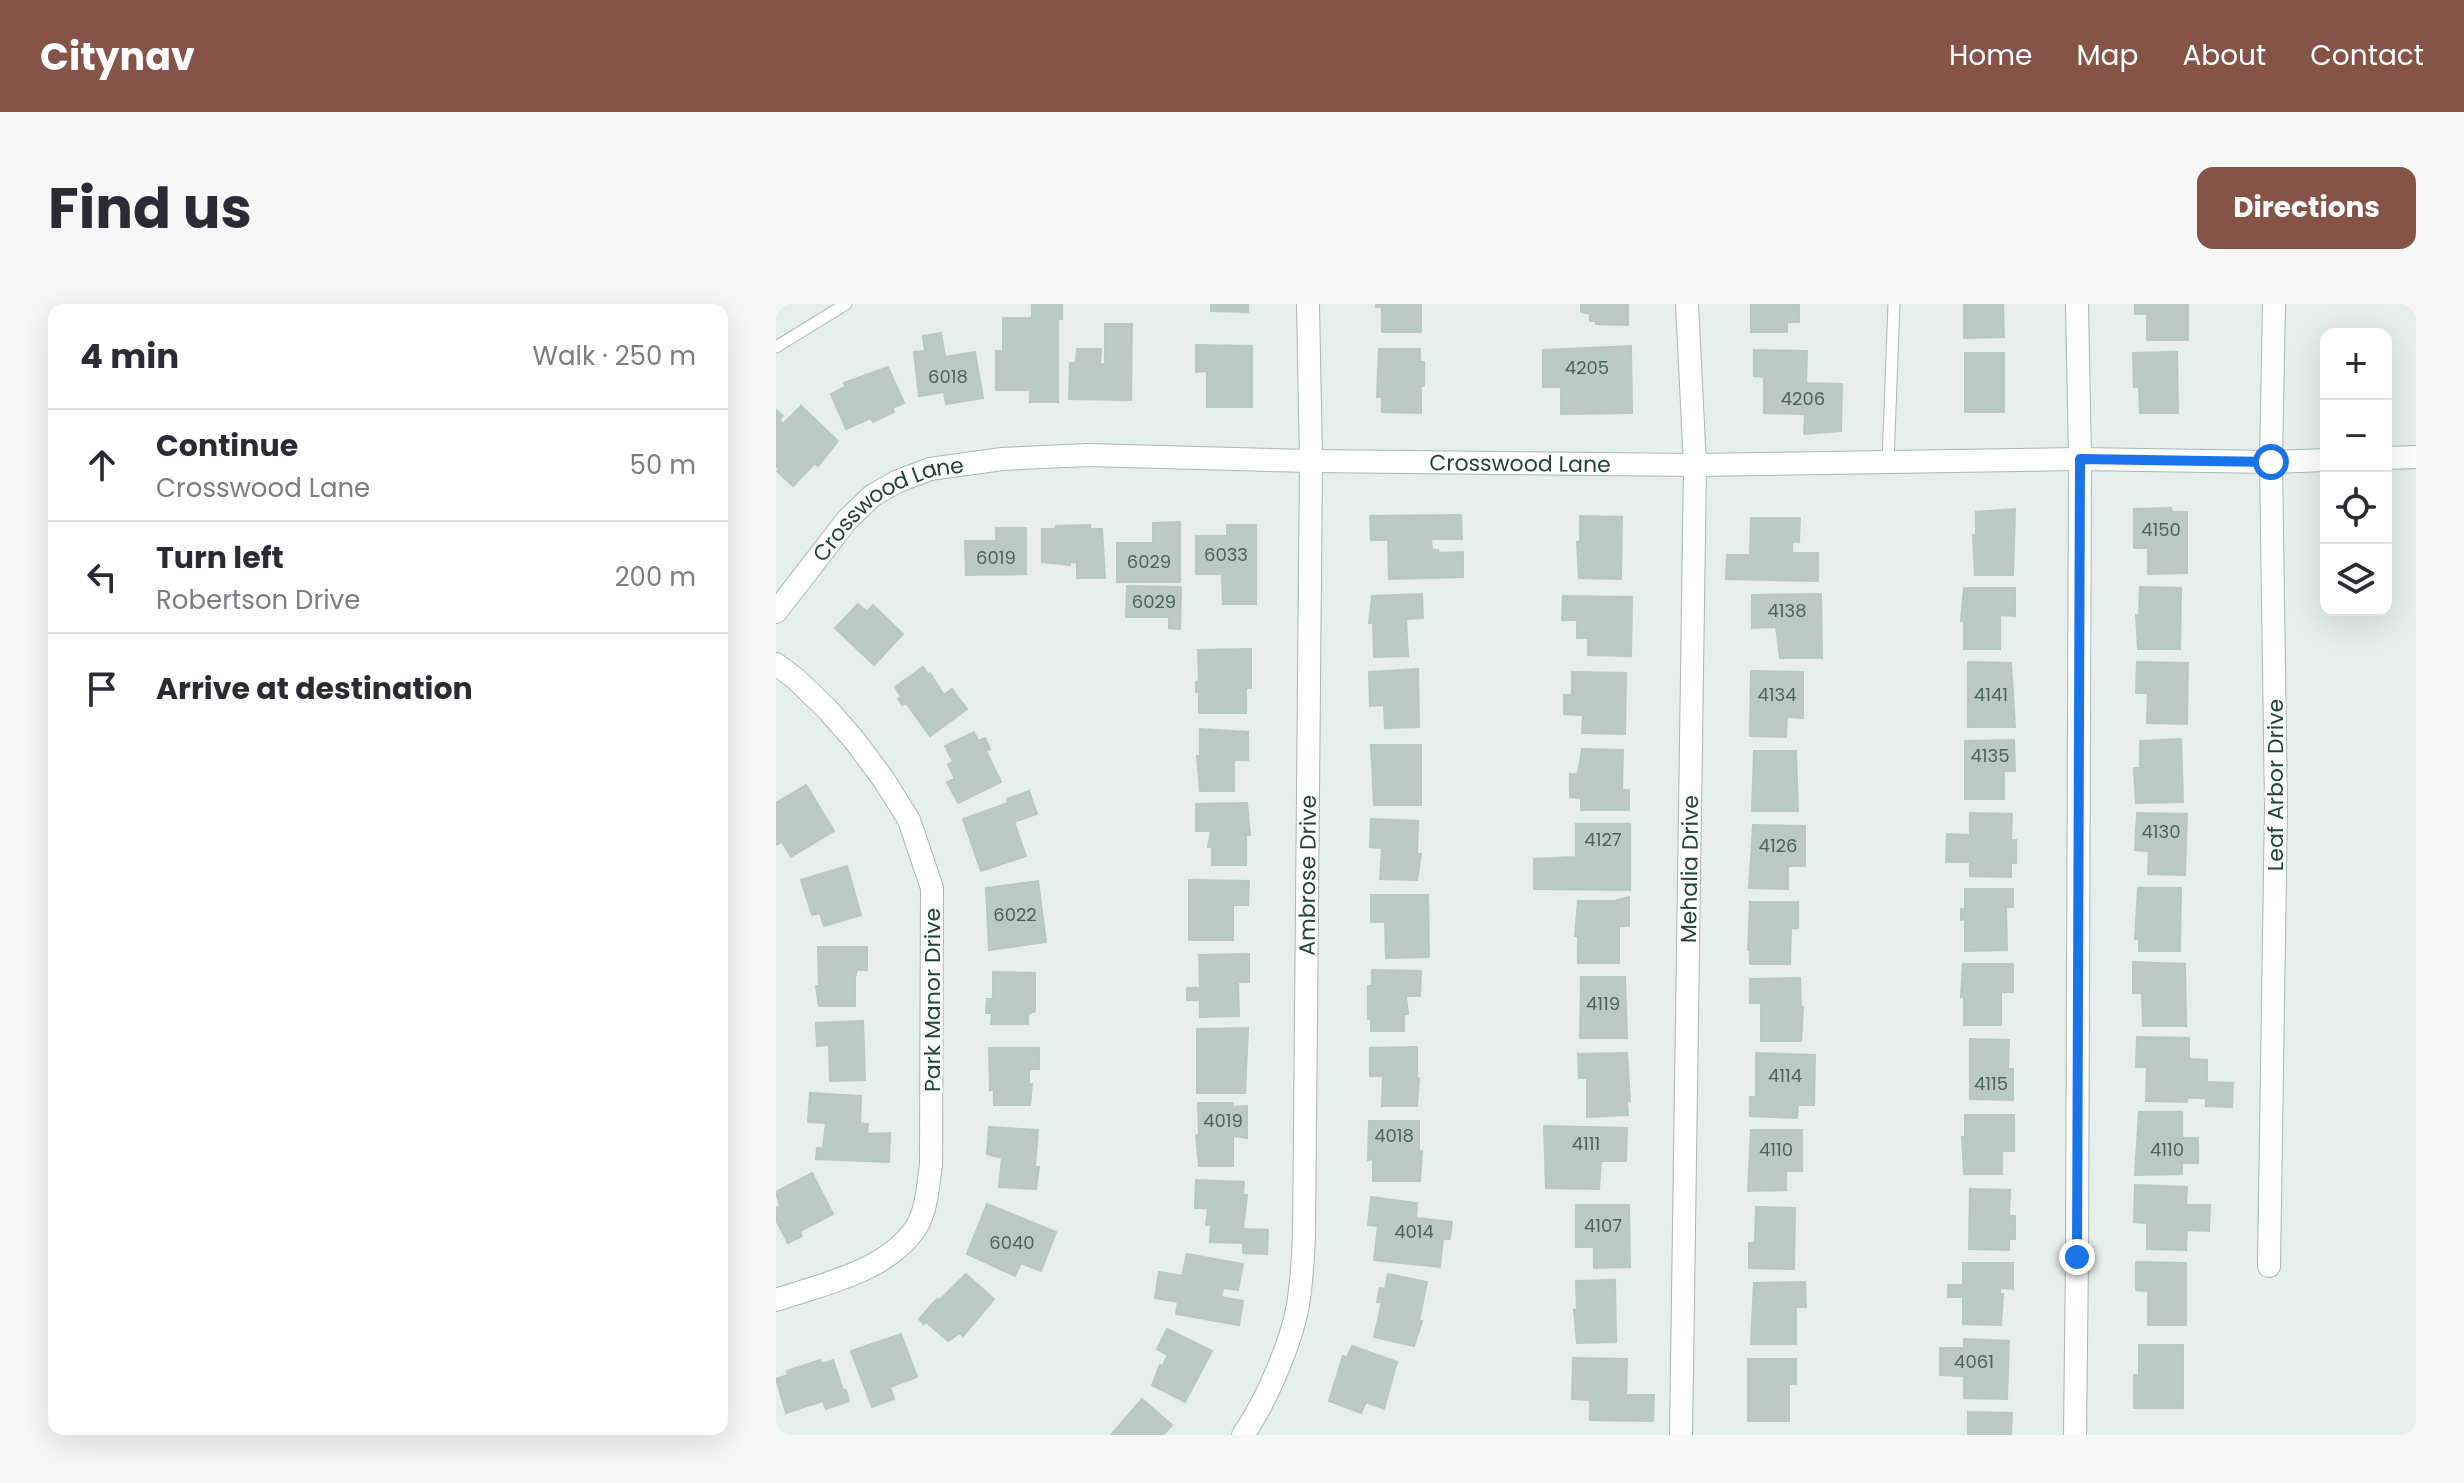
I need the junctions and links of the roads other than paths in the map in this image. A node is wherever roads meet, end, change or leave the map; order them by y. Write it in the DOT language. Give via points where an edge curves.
graph roads {
  1 [pos="846,304"];
  2 [pos="1308,304"];
  3 [pos="1687,304"];
  4 [pos="1894,304"];
  5 [pos="2077,304"];
  6 [pos="2274,304"];
  7 [pos="776,347"];
  8 [pos="2416,457"];
  9 [pos="2392,458"];
  10 [pos="2080,459"];
  11 [pos="2320,460"];
  12 [pos="1311,461"];
  13 [pos="1888,462"];
  14 [pos="2271,462"];
  15 [pos="1695,465"];
  16 [pos="776,612"];
  17 [pos="776,664"];
  18 [pos="2269,1266"];
  19 [pos="776,1300"];
  20 [pos="1243,1435"];
  21 [pos="1681,1435"];
  22 [pos="2075,1435"];
  1 -- 7 [label="lane"];
  2 -- 12 [label="street, Ambrose Drive"];
  3 -- 15 [label="street, Mehalia Drive"];
  4 -- 13 [label="lane"];
  5 -- 10 [label="street"];
  6 -- 14 [label="street, Leaf Arbor Drive"];
  8 -- 9 [label="street"];
  10 -- 13 [label="street, Crosswood Lane"];
  10 -- 14 [label="street, Crosswood Lane"];
  10 -- 22 [label="street"];
  11 -- 14 [label="street, Crosswood Lane"];
  12 -- 15 [label="street, Crosswood Lane"];
  12 -- 16 [label="street, Crosswood Lane" via="1088,455 930,469 872,496"];
  12 -- 20 [label="street, Ambrose Drive" via="1304,1236 1293,1326"];
  13 -- 15 [label="street, Crosswood Lane"];
  14 -- 18 [label="street, Leaf Arbor Drive" via="2276,806"];
  15 -- 21 [label="street, Mehalia Drive"];
  17 -- 19 [label="street, Park Manor Drive" via="828,710 884,780 909,820 932,888 931,1165 918,1225 894,1251 868,1267"];
}
